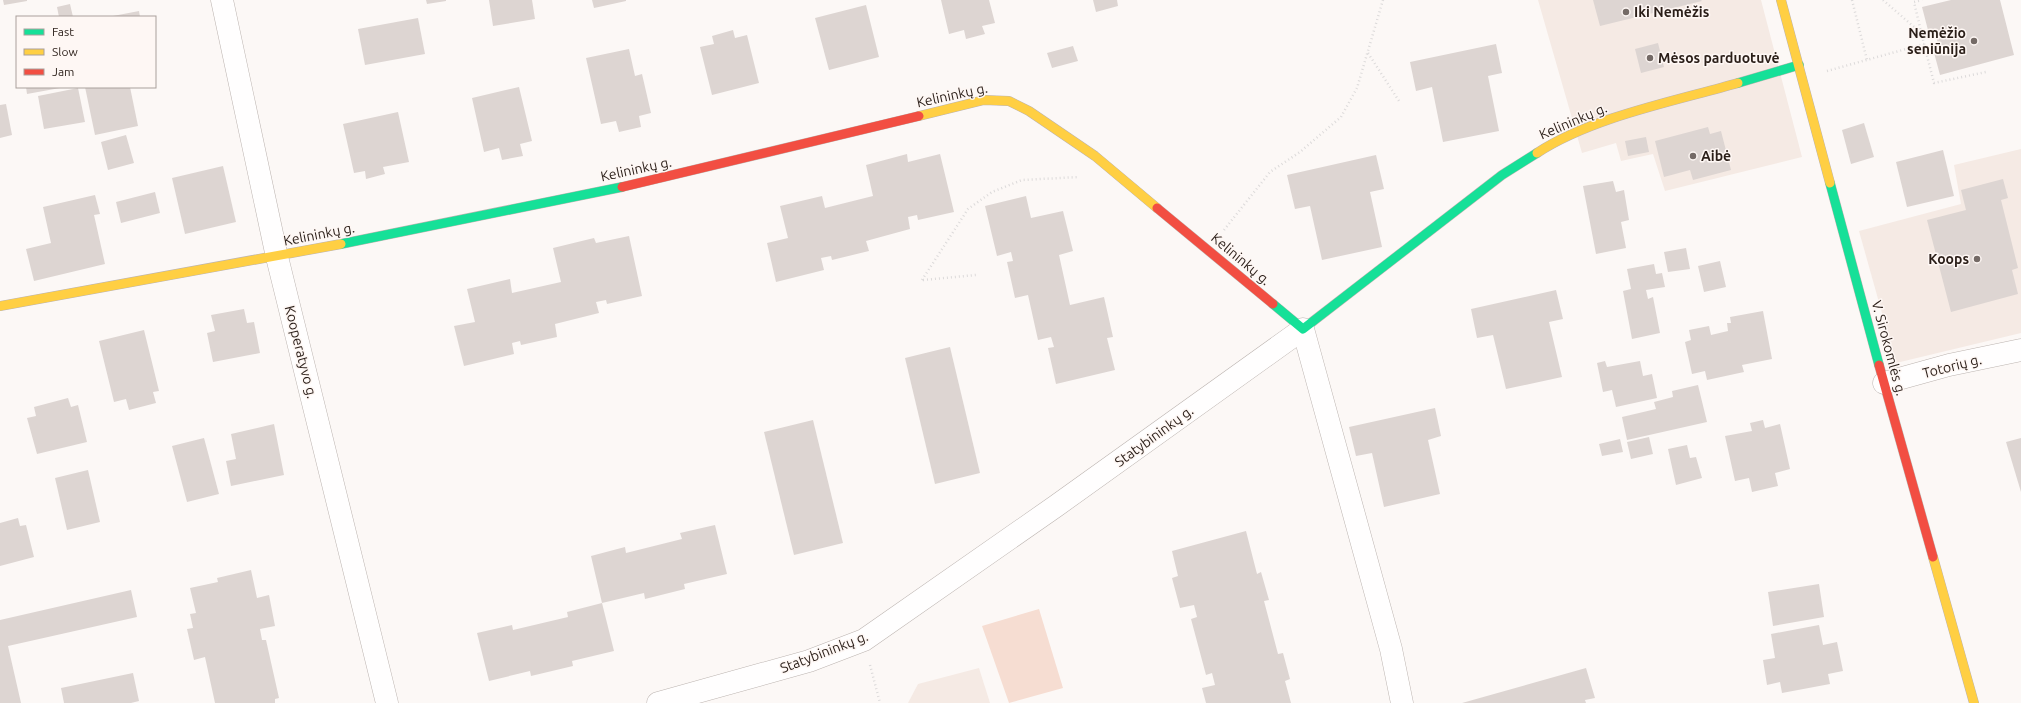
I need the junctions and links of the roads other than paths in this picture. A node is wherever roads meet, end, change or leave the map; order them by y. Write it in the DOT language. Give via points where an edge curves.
graph roads {
  1 [pos="222,0"];
  2 [pos="1781,0"];
  3 [pos="1799,65"];
  4 [pos="277,257"];
  5 [pos="0,306"];
  6 [pos="1303,330"];
  7 [pos="2021,350"];
  8 [pos="1884,383"];
  9 [pos="387,703"];
  10 [pos="658,703"];
  11 [pos="1402,703"];
  12 [pos="1974,703"];
  1 -- 4 [label="street, Kooperatyvo g."];
  2 -- 3 [label="street, V. Sirokomlės g."];
  3 -- 6 [label="street, Kelininkų g." via="1605,121 1552,143 1502,175"];
  3 -- 8 [label="street, V. Sirokomlės g."];
  4 -- 5 [label="street, Kelininkų g."];
  4 -- 6 [label="street, Kelininkų g." via="658,180 984,100 1009,101 1030,111 1105,165"];
  4 -- 9 [label="street, Kooperatyvo g."];
  6 -- 10 [label="street, Statybininkų g." via="864,640 809,661"];
  6 -- 11 [label="street" via="1391,649"];
  7 -- 8 [label="street, Totorių g." via="1950,365"];
  8 -- 12 [label="street, V. Sirokomlės g."];
}
